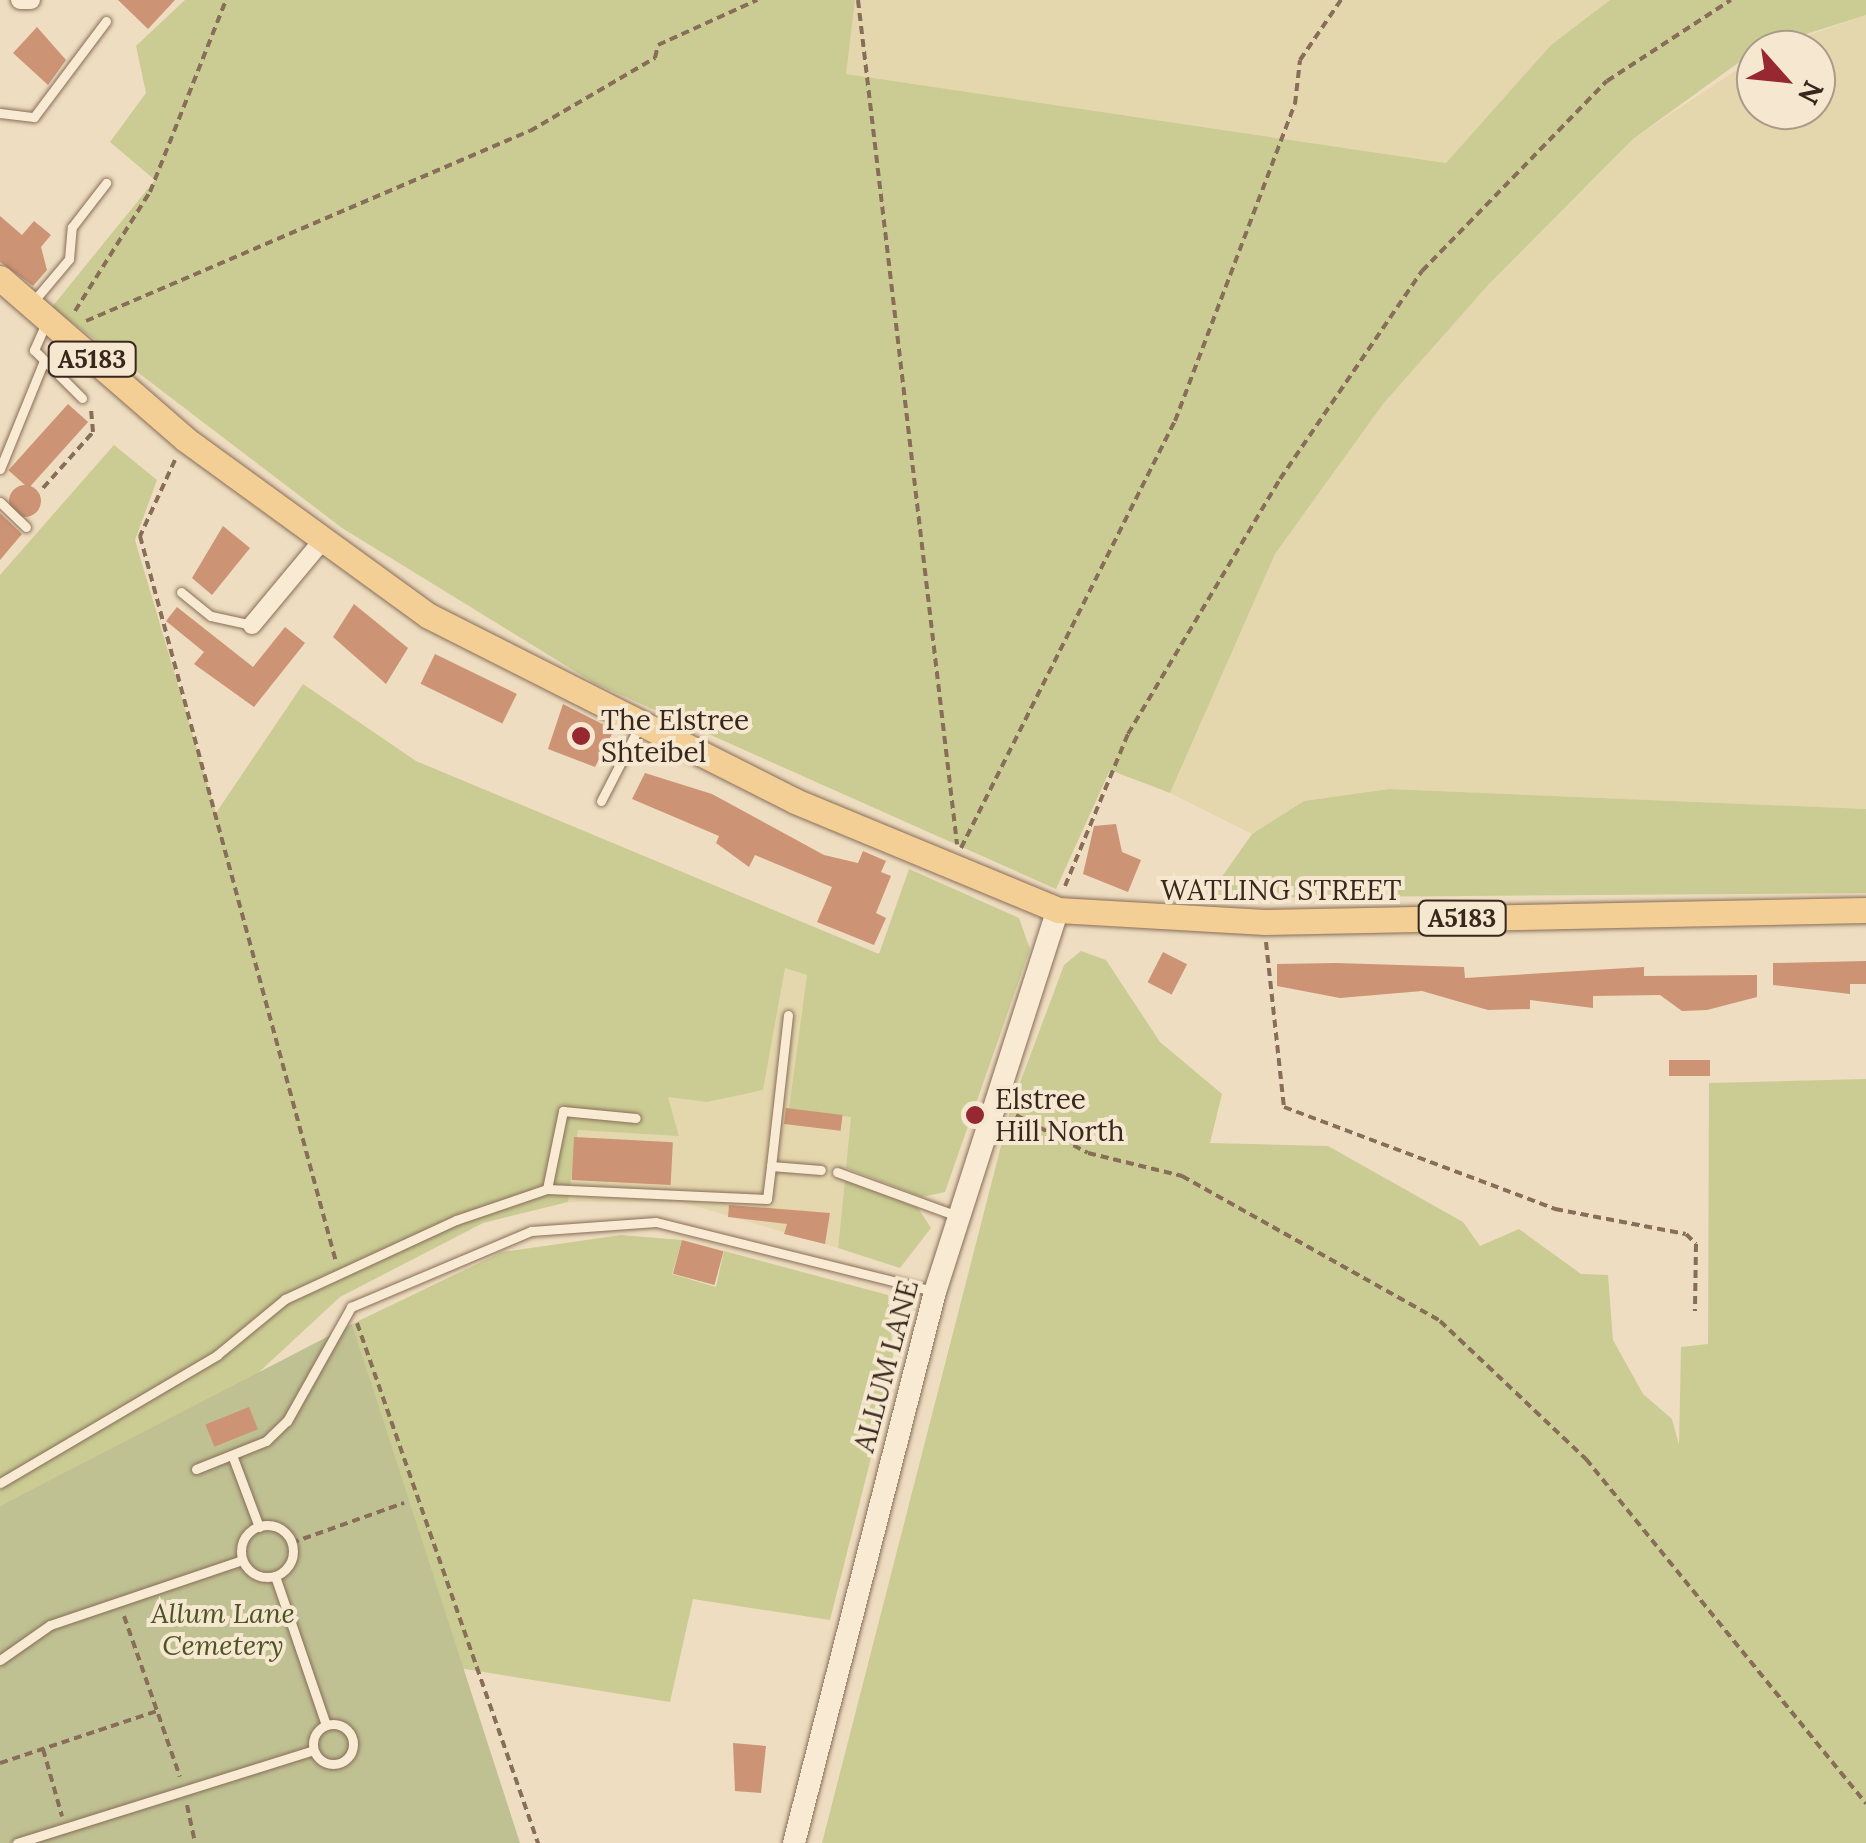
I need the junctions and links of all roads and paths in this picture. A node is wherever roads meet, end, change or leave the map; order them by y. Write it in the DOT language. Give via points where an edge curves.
graph roads {
  1 [pos="20,0"];
  2 [pos="30,0"];
  3 [pos="226,0"];
  4 [pos="758,0"];
  5 [pos="858,0"];
  6 [pos="1340,0"];
  7 [pos="1731,0"];
  8 [pos="106,22"];
  9 [pos="0,113"];
  10 [pos="106,183"];
  11 [pos="0,278"];
  12 [pos="46,319"];
  13 [pos="43,363"];
  14 [pos="82,398"];
  15 [pos="180,449"];
  16 [pos="0,468"];
  17 [pos="43,488"];
  18 [pos="0,502"];
  19 [pos="26,526"];
  20 [pos="322,542"];
  21 [pos="181,592"];
  22 [pos="252,624"];
  23 [pos="640,725"];
  24 [pos="601,801"];
  25 [pos="958,854"];
  26 [pos="955,861"];
  27 [pos="1058,910"];
  28 [pos="1866,910"];
  29 [pos="1265,922"];
  30 [pos="788,1014"];
  31 [pos="1004,1106"];
  32 [pos="636,1118"];
  33 [pos="772,1166"];
  34 [pos="821,1170"];
  35 [pos="837,1172"];
  36 [pos="547,1189"];
  37 [pos="957,1216"];
  38 [pos="340,1276"];
  39 [pos="936,1292"];
  40 [pos="351,1307"];
  41 [pos="1695,1311"];
  42 [pos="232,1456"];
  43 [pos="196,1469"];
  44 [pos="0,1483"];
  45 [pos="404,1503"];
  46 [pos="258,1526"];
  47 [pos="292,1543"];
  48 [pos="242,1560"];
  49 [pos="276,1576"];
  50 [pos="119,1602"];
  51 [pos="0,1660"];
  52 [pos="157,1711"];
  53 [pos="326,1725"];
  54 [pos="43,1749"];
  55 [pos="313,1750"];
  56 [pos="0,1763"];
  57 [pos="184,1790"];
  58 [pos="1866,1803"];
  59 [pos="65,1828"];
  60 [pos="17,1843"];
  61 [pos="195,1843"];
  62 [pos="538,1843"];
  63 [pos="794,1843"];
  1 -- 2 [label="street"];
  3 -- 12 [label="path" via="150,192"];
  4 -- 12 [label="path" via="658,45 655,58 530,131"];
  5 -- 25 [label="path"];
  6 -- 25 [label="path" via="1300,60 1295,104 1175,421"];
  7 -- 27 [label="path" via="1607,81 1422,270 1280,479 1128,734"];
  8 -- 9 [label="lane" via="34,117"];
  10 -- 12 [label="lane" via="72,227 69,259"];
  11 -- 12 [label="main road, A5183"];
  12 -- 13 [label="lane" via="34,350"];
  12 -- 20 [label="main road, A5183"];
  13 -- 14 [label="lane"];
  13 -- 16 [label="lane"];
  14 -- 17 [label="path" via="93,432"];
  15 -- 38 [label="path" via="140,536"];
  18 -- 19 [label="lane"];
  20 -- 22 [label="street"];
  20 -- 23 [label="main road, A5183" via="429,616"];
  21 -- 22 [label="lane" via="210,616"];
  23 -- 24 [label="lane"];
  23 -- 27 [label="main road, A5183"];
  25 -- 26 [label="path"];
  27 -- 29 [label="main road, WATLING STREET / A5183"];
  27 -- 37 [label="main road, ALLUM LANE"];
  28 -- 29 [label="main road, WATLING STREET / A5183"];
  29 -- 41 [label="path" via="1284,1106 1555,1209 1686,1234 1696,1244"];
  30 -- 33 [label="lane"];
  31 -- 58 [label="path" via="1088,1153 1182,1176 1440,1321 1586,1459"];
  32 -- 36 [label="lane" via="563,1111"];
  33 -- 34 [label="lane"];
  33 -- 36 [label="lane" via="767,1199"];
  35 -- 37 [label="lane"];
  36 -- 38 [label="lane" via="456,1220"];
  37 -- 39 [label="main road, ALLUM LANE"];
  38 -- 44 [label="lane" via="285,1299 217,1354"];
  39 -- 40 [label="lane" via="656,1222 579,1221 486,1244"];
  39 -- 63 [label="main road, ALLUM LANE"];
  40 -- 42 [label="lane" via="287,1421"];
  40 -- 62 [label="path"];
  42 -- 43 [label="lane"];
  42 -- 46 [label="lane"];
  45 -- 47 [label="path"];
  46 -- 47 [label="lane" via="279,1528"];
  46 -- 48 [label="lane" via="244,1540"];
  47 -- 49 [label="lane" via="290,1563"];
  48 -- 49 [label="lane" via="256,1574"];
  48 -- 50 [label="lane"];
  49 -- 53 [label="lane"];
  50 -- 51 [label="lane" via="34,1632"];
  50 -- 52 [label="path"];
  52 -- 54 [label="path"];
  52 -- 57 [label="path"];
  53 -- 55 [label="lane"];
  53 -- 55 [label="lane" via="342,1726 352,1748 334,1764"];
  54 -- 56 [label="path"];
  54 -- 59 [label="path"];
  55 -- 57 [label="lane"];
  57 -- 59 [label="lane"];
  57 -- 61 [label="path"];
  59 -- 60 [label="lane"];
}
